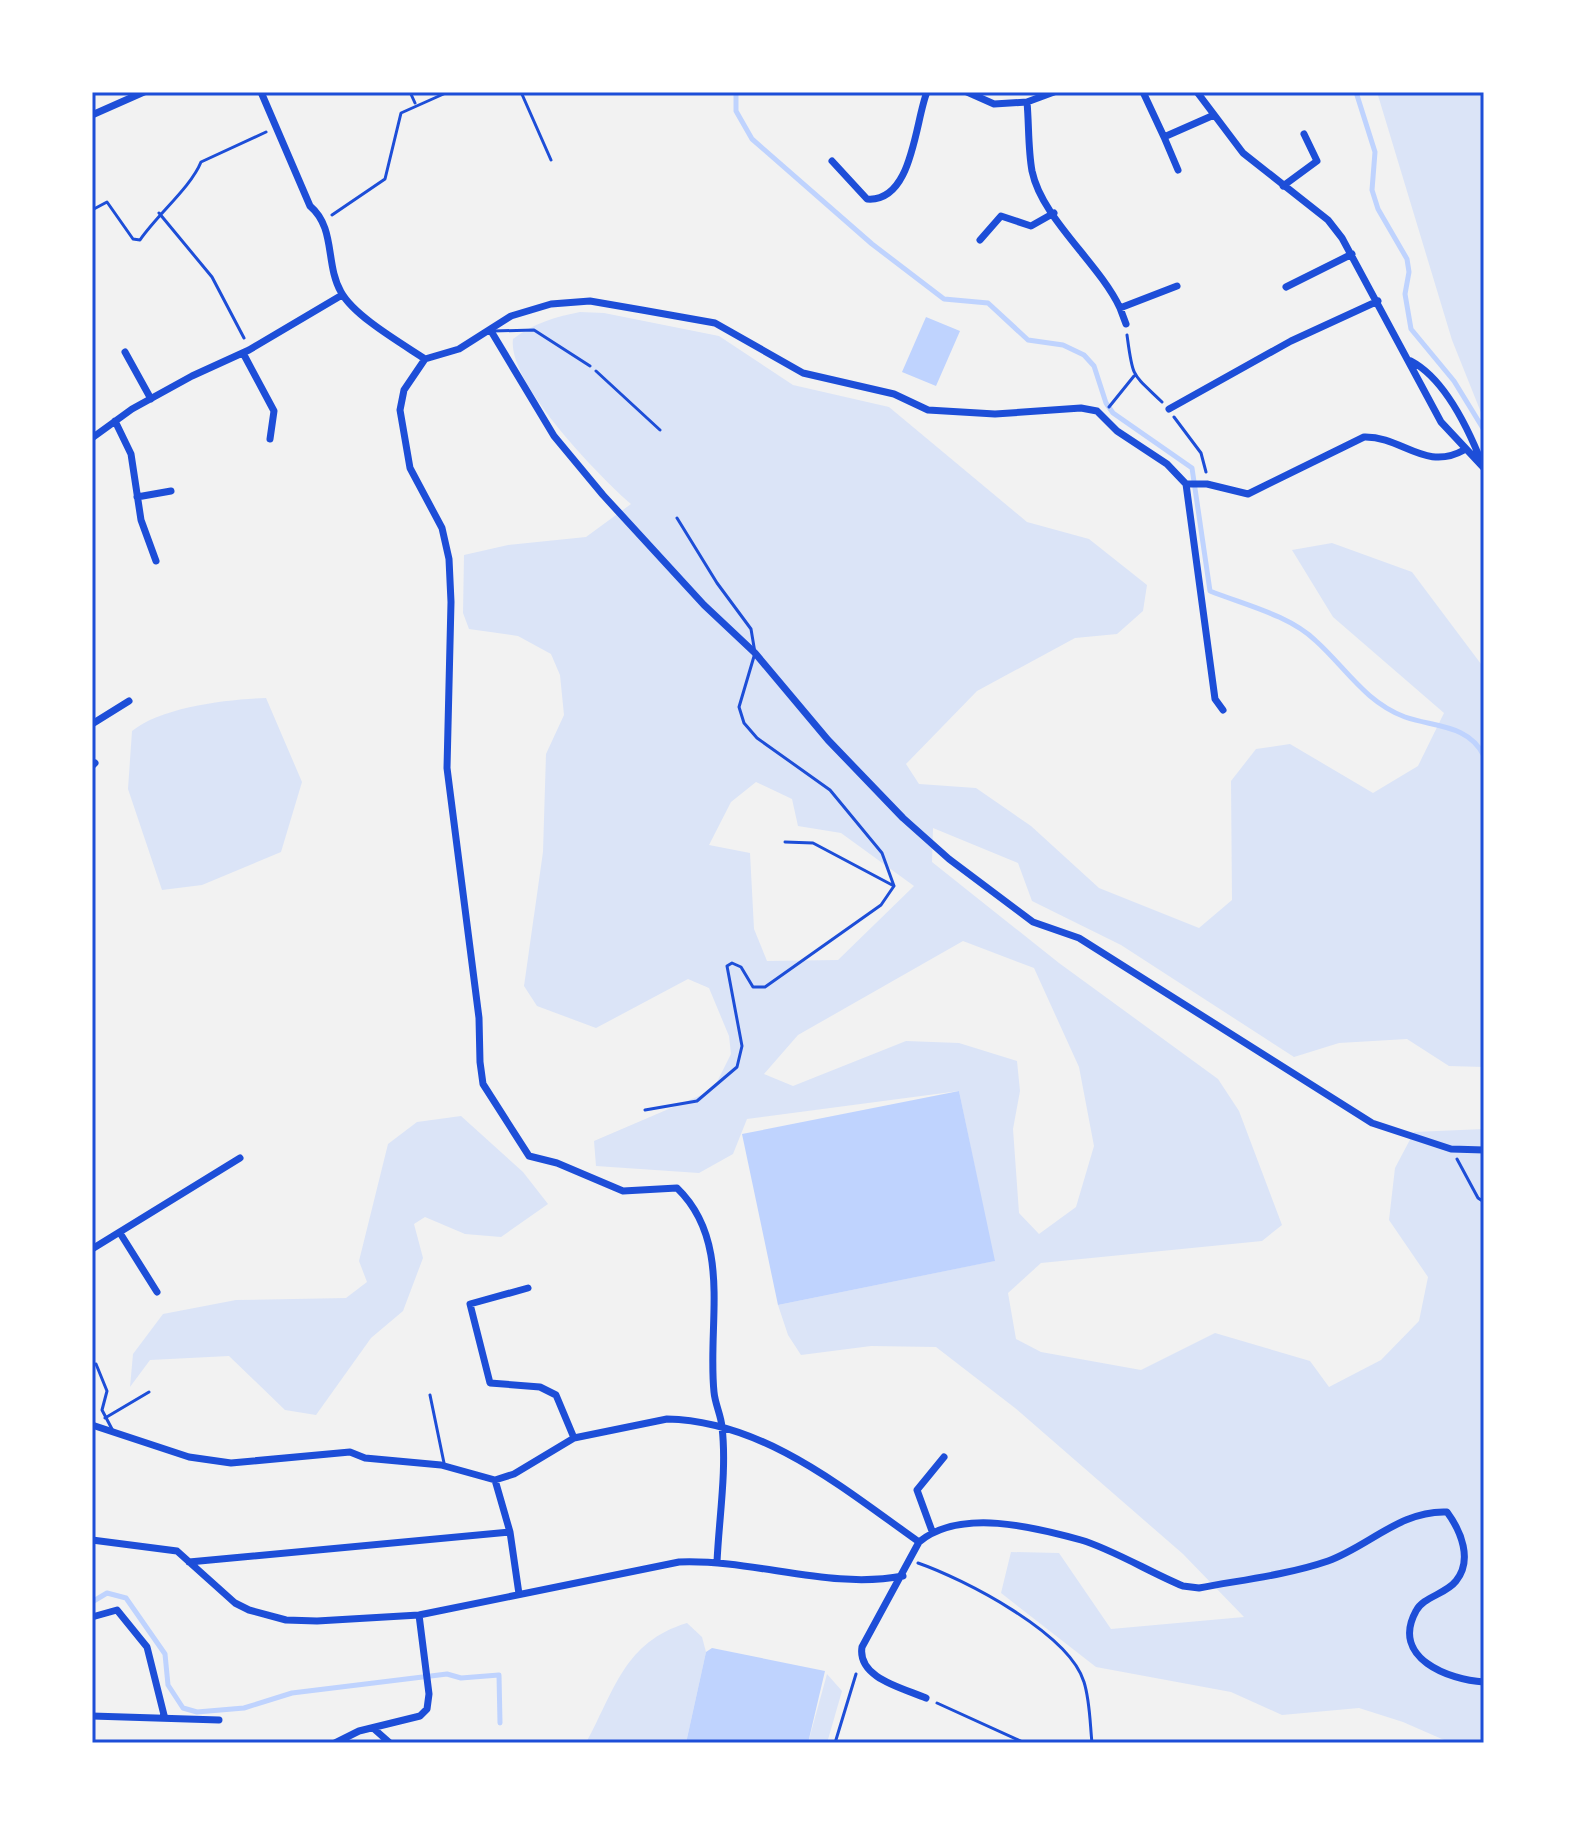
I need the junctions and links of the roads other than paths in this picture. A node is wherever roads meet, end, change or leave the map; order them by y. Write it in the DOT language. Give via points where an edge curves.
graph roads {
  1 [pos="144,92"];
  2 [pos="261,92"];
  3 [pos="521,92"];
  4 [pos="927,92"];
  5 [pos="967,92"];
  6 [pos="1054,92"];
  7 [pos="1143,92"];
  8 [pos="1197,92"];
  9 [pos="1027,102"];
  10 [pos="92,115"];
  11 [pos="1214,115"];
  12 [pos="1304,134"];
  13 [pos="1164,137"];
  14 [pos="551,160"];
  15 [pos="832,161"];
  16 [pos="1178,170"];
  17 [pos="1283,186"];
  18 [pos="1054,213"];
  19 [pos="980,240"];
  20 [pos="1352,254"];
  21 [pos="1177,286"];
  22 [pos="1286,287"];
  23 [pos="342,295"];
  24 [pos="1378,301"];
  25 [pos="1120,308"];
  26 [pos="1126,324"];
  27 [pos="491,331"];
  28 [pos="125,352"];
  29 [pos="246,352"];
  30 [pos="425,359"];
  31 [pos="1411,361"];
  32 [pos="590,366"];
  33 [pos="151,399"];
  34 [pos="1169,409"];
  35 [pos="115,421"];
  36 [pos="92,438"];
  37 [pos="270,439"];
  38 [pos="1464,450"];
  39 [pos="1186,484"];
  40 [pos="171,491"];
  41 [pos="137,497"];
  42 [pos="677,518"];
  43 [pos="156,561"];
  44 [pos="755,653"];
  45 [pos="129,701"];
  46 [pos="1223,710"];
  47 [pos="92,724"];
  48 [pos="785,842"];
  49 [pos="894,886"];
  50 [pos="645,1110"];
  51 [pos="1484,1150"];
  52 [pos="240,1158"];
  53 [pos="120,1233"];
  54 [pos="92,1249"];
  55 [pos="528,1288"];
  56 [pos="157,1292"];
  57 [pos="96,1364"];
  58 [pos="149,1392"];
  59 [pos="430,1395"];
  60 [pos="105,1418"];
  61 [pos="92,1425"];
  62 [pos="722,1426"];
  63 [pos="115,1434"];
  64 [pos="574,1438"];
  65 [pos="944,1457"];
  66 [pos="444,1466"];
  67 [pos="495,1480"];
  68 [pos="932,1531"];
  69 [pos="510,1532"];
  70 [pos="92,1540"];
  71 [pos="919,1542"];
  72 [pos="189,1562"];
  73 [pos="717,1562"];
  74 [pos="904,1576"];
  75 [pos="519,1594"];
  76 [pos="419,1615"];
  77 [pos="92,1617"];
  78 [pos="1484,1682"];
  79 [pos="926,1698"];
  80 [pos="164,1715"];
  81 [pos="92,1716"];
  82 [pos="219,1720"];
  83 [pos="373,1728"];
  84 [pos="335,1743"];
  85 [pos="390,1743"];
  1 -- 10 [label="street"];
  2 -- 23 [label="street" via="310,206 323,221 331,269"];
  3 -- 14 [label="lane"];
  4 -- 15 [label="street" via="910,165 875,200 867,199"];
  5 -- 9 [label="street" via="994,104"];
  6 -- 9 [label="street"];
  7 -- 13 [label="street"];
  8 -- 11 [label="street"];
  9 -- 18 [label="street" via="1032,172"];
  11 -- 13 [label="street"];
  11 -- 17 [label="street" via="1243,153"];
  12 -- 17 [label="street" via="1317,161"];
  13 -- 16 [label="street"];
  17 -- 20 [label="street" via="1328,220"];
  18 -- 19 [label="street" via="1031,226 1001,216"];
  18 -- 25 [label="street" via="1109,284"];
  20 -- 22 [label="street"];
  20 -- 24 [label="street"];
  21 -- 25 [label="street"];
  23 -- 29 [label="street"];
  23 -- 30 [label="street"];
  24 -- 31 [label="street"];
  24 -- 34 [label="street" via="1291,341"];
  25 -- 26 [label="street"];
  27 -- 30 [label="street" via="459,349"];
  27 -- 32 [label="lane" via="534,330"];
  27 -- 39 [label="street" via="511,316 590,301 715,323 803,373 894,394 928,410 1097,411"];
  27 -- 44 [label="street" via="554,436 593,484"];
  28 -- 33 [label="street"];
  29 -- 33 [label="street"];
  29 -- 37 [label="street" via="274,411"];
  30 -- 62 [label="street" via="404,390 400,410 410,468 442,528 449,559 447,768 483,1084 529,1156 609,1188 677,1188 685,1196 717,1281 714,1393"];
  31 -- 38 [label="street" via="1441,422"];
  31 -- 38 [label="street" via="1425,369 1442,392 1484,468"];
  33 -- 35 [label="street"];
  35 -- 36 [label="street"];
  35 -- 41 [label="street" via="131,454"];
  38 -- 39 [label="street" via="1448,459 1430,457 1364,437 1248,494"];
  39 -- 46 [label="street" via="1215,699"];
  40 -- 41 [label="street"];
  41 -- 43 [label="street"];
  42 -- 44 [label="lane" via="751,629"];
  44 -- 49 [label="lane" via="739,707 744,723 830,790 882,853"];
  44 -- 51 [label="street" via="903,818 1033,922 1079,938 1372,1123 1451,1149"];
  45 -- 47 [label="street"];
  48 -- 49 [label="lane" via="813,843"];
  49 -- 50 [label="lane" via="881,905 765,987 753,987 741,967 727,966 742,1046 737,1067 697,1101"];
  52 -- 53 [label="street"];
  53 -- 54 [label="street"];
  53 -- 56 [label="street"];
  55 -- 64 [label="street" via="470,1304 490,1383 540,1387 556,1395"];
  57 -- 60 [label="lane" via="107,1391"];
  58 -- 60 [label="lane"];
  59 -- 66 [label="lane"];
  60 -- 63 [label="lane"];
  61 -- 63 [label="street"];
  62 -- 64 [label="street" via="667,1419"];
  62 -- 71 [label="street" via="748,1433 827,1477"];
  62 -- 73 [label="street"];
  63 -- 66 [label="street" via="189,1457 231,1463 350,1452"];
  64 -- 67 [label="street"];
  65 -- 68 [label="street" via="917,1490"];
  66 -- 67 [label="street"];
  67 -- 69 [label="street"];
  68 -- 71 [label="street"];
  68 -- 78 [label="street" via="996,1523 1083,1540 1170,1581 1199,1588 1329,1561 1411,1516 1447,1512 1461,1530 1465,1555 1456,1581 1417,1609 1411,1625 1413,1646 1428,1666 1458,1680"];
  69 -- 72 [label="street"];
  69 -- 75 [label="street"];
  70 -- 72 [label="street" via="177,1551"];
  71 -- 74 [label="street"];
  72 -- 76 [label="street" via="235,1603 273,1617 317,1621"];
  73 -- 74 [label="street" via="850,1581"];
  73 -- 75 [label="street" via="679,1562"];
  74 -- 79 [label="street" via="860,1658 867,1671"];
  75 -- 76 [label="street"];
  76 -- 83 [label="street" via="427,1709 420,1716"];
  77 -- 80 [label="street" via="117,1610 147,1647"];
  80 -- 81 [label="street"];
  80 -- 82 [label="street"];
  83 -- 84 [label="street"];
  83 -- 85 [label="street"];
}
